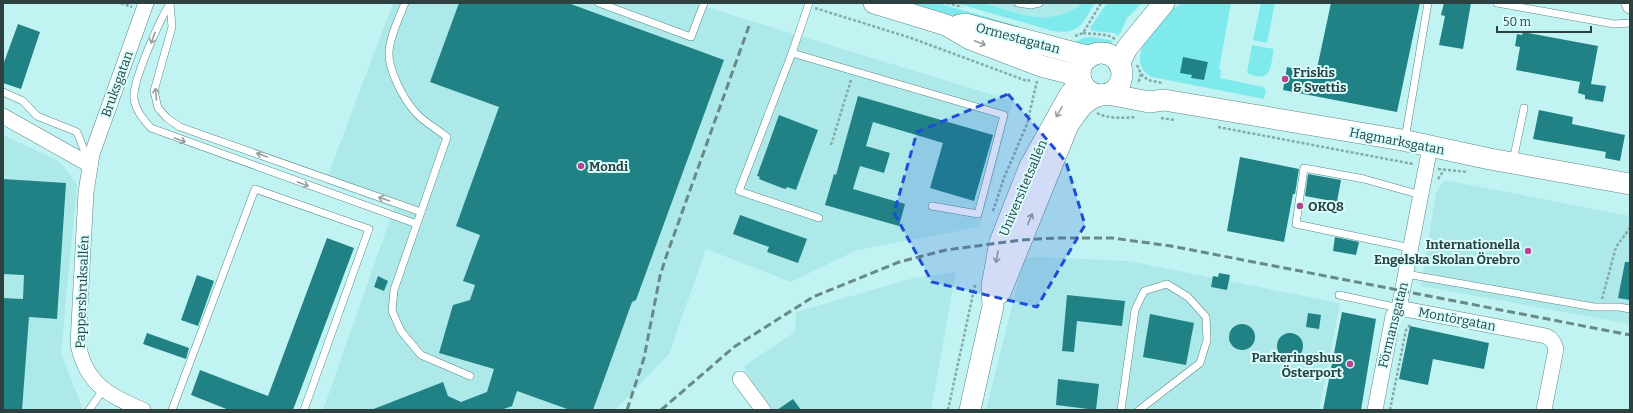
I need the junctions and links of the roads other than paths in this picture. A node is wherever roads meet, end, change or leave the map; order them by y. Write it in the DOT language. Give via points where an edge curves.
graph roads {
  1 [pos="146,3"];
  2 [pos="170,3"];
  3 [pos="405,3"];
  4 [pos="599,3"];
  5 [pos="704,3"];
  6 [pos="874,3"];
  7 [pos="1018,3"];
  8 [pos="1039,3"];
  9 [pos="1149,3"];
  10 [pos="1164,3"];
  11 [pos="1428,3"];
  12 [pos="1497,3"];
  13 [pos="1630,3"];
  14 [pos="808,4"];
  15 [pos="1630,6"];
  16 [pos="1630,23"];
  17 [pos="946,25"];
  18 [pos="792,53"];
  19 [pos="1114,57"];
  20 [pos="1080,78"];
  21 [pos="3,92"];
  22 [pos="1100,100"];
  23 [pos="1524,108"];
  24 [pos="1160,109"];
  25 [pos="3,116"];
  26 [pos="1404,141"];
  27 [pos="1428,157"];
  28 [pos="1512,163"];
  29 [pos="90,165"];
  30 [pos="1630,184"];
  31 [pos="1421,196"];
  32 [pos="932,206"];
  33 [pos="421,212"];
  34 [pos="819,218"];
  35 [pos="417,224"];
  36 [pos="1411,248"];
  37 [pos="1406,274"];
  38 [pos="1339,295"];
  39 [pos="993,306"];
  40 [pos="1399,308"];
  41 [pos="1630,309"];
  42 [pos="470,376"];
  43 [pos="740,379"];
  44 [pos="104,390"];
  45 [pos="89,410"];
  46 [pos="143,410"];
  47 [pos="172,410"];
  48 [pos="304,410"];
  49 [pos="763,410"];
  50 [pos="970,410"];
  51 [pos="1121,410"];
  52 [pos="1139,410"];
  53 [pos="1375,410"];
  54 [pos="1544,410"];
  1 -- 29 [label="street, Bruksgatan"];
  33 -- 2 [label="lane, one-way" via="180,127 167,118 158,108 154,91 172,27"];
  2 -- 35 [label="lane, one-way" via="158,23 136,84 134,98 139,115 151,128"];
  3 -- 33 [label="lane" via="392,39 390,65 398,86 416,113 447,137"];
  4 -- 5 [label="lane" via="691,37"];
  6 -- 17 [label="street, Ormestagatan"];
  7 -- 8 [label="lane" via="1031,6"];
  9 -- 19 [label="street"];
  10 -- 19 [label="street" via="1127,48"];
  11 -- 26 [label="lane"];
  12 -- 16 [label="lane" via="1614,24"];
  13 -- 15 [label="street"];
  14 -- 18 [label="lane"];
  17 -- 19 [label="street, Ormestagatan" via="965,24"];
  17 -- 20 [label="street, Ormestagatan, one-way" via="970,39"];
  18 -- 32 [label="lane" via="1004,115 978,214"];
  18 -- 34 [label="lane" via="739,191"];
  19 -- 20 [label="street" via="1082,65"];
  19 -- 22 [label="street" via="1122,78 1115,90"];
  19 -- 24 [label="street, Hagmarksgatan" via="1129,83 1153,93"];
  20 -- 22 [label="street" via="1086,89 1096,94"];
  20 -- 39 [label="street, Universitetsallén, one-way" via="1042,142 1009,217 992,286"];
  21 -- 29 [label="lane" via="23,101 37,116 77,132"];
  22 -- 24 [label="street, Hagmarksgatan" via="1149,102"];
  39 -- 22 [label="street, Universitetsallén, one-way" via="1068,125 1085,102 1092,98"];
  23 -- 28 [label="lane"];
  24 -- 26 [label="street, Hagmarksgatan"];
  25 -- 29 [label="street"];
  26 -- 27 [label="street, Hagmarksgatan"];
  27 -- 28 [label="street, Hagmarksgatan"];
  27 -- 31 [label="street, Förmansgatan"];
  28 -- 30 [label="street, Hagmarksgatan"];
  29 -- 44 [label="street, Pappersbruksallén" via="86,192 78,344 80,356 93,381"];
  31 -- 36 [label="street, Förmansgatan"];
  31 -- 36 [label="lane" via="1364,179 1304,168 1296,224"];
  33 -- 35 [label="lane"];
  35 -- 42 [label="lane" via="394,290 392,311 401,332 421,355"];
  36 -- 37 [label="street, Förmansgatan"];
  37 -- 40 [label="street, Förmansgatan"];
  37 -- 41 [label="lane" via="1594,307"];
  38 -- 40 [label="lane, Montörgatan"];
  39 -- 50 [label="street, Universitetsallén"];
  40 -- 53 [label="street, Förmansgatan" via="1393,316"];
  40 -- 54 [label="street, Montörgatan" via="1551,339 1556,349"];
  43 -- 49 [label="street"];
  44 -- 45 [label="lane"];
  44 -- 46 [label="street, Pappersbruksallén"];
  47 -- 48 [label="lane" via="254,189 369,229"];
  51 -- 52 [label="lane" via="1135,310 1144,291 1167,284 1188,297 1206,317 1207,340 1200,363"];
}
